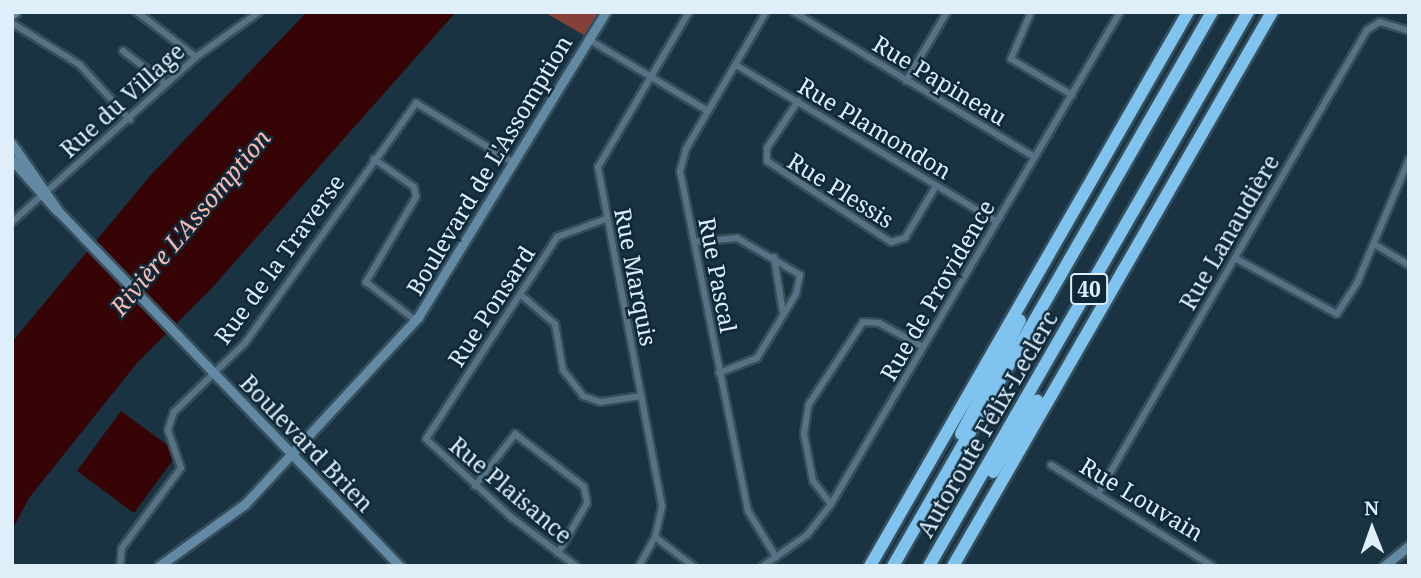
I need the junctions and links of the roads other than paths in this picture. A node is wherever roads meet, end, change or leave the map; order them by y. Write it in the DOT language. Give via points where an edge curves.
graph roads {
  1 [pos="137,12"];
  2 [pos="258,12"];
  3 [pos="606,12"];
  4 [pos="689,12"];
  5 [pos="766,12"];
  6 [pos="794,12"];
  7 [pos="936,12"];
  8 [pos="1031,12"];
  9 [pos="1120,12"];
  10 [pos="1188,12"];
  11 [pos="1212,12"];
  12 [pos="1248,12"];
  13 [pos="1272,12"];
  14 [pos="946,15"];
  15 [pos="12,23"];
  16 [pos="1409,32"];
  17 [pos="588,39"];
  18 [pos="123,51"];
  19 [pos="196,57"];
  20 [pos="736,65"];
  21 [pos="651,76"];
  22 [pos="906,81"];
  23 [pos="166,83"];
  24 [pos="1072,95"];
  25 [pos="798,101"];
  26 [pos="708,111"];
  27 [pos="130,120"];
  28 [pos="12,144"];
  29 [pos="1033,156"];
  30 [pos="374,159"];
  31 [pos="1409,159"];
  32 [pos="12,160"];
  33 [pos="516,163"];
  34 [pos="936,186"];
  35 [pos="42,195"];
  36 [pos="606,219"];
  37 [pos="1070,219"];
  38 [pos="996,220"];
  39 [pos="12,222"];
  40 [pos="695,242"];
  41 [pos="1374,244"];
  42 [pos="774,257"];
  43 [pos="1235,258"];
  44 [pos="1409,265"];
  45 [pos="1109,293"];
  46 [pos="521,295"];
  47 [pos="783,313"];
  48 [pos="415,320"];
  49 [pos="923,347"];
  50 [pos="213,373"];
  51 [pos="719,373"];
  52 [pos="642,396"];
  53 [pos="426,439"];
  54 [pos="292,457"];
  55 [pos="1051,465"];
  56 [pos="475,486"];
  57 [pos="1099,492"];
  58 [pos="831,504"];
  59 [pos="921,518"];
  60 [pos="656,537"];
  61 [pos="1409,546"];
  62 [pos="558,553"];
  63 [pos="776,557"];
  64 [pos="120,566"];
  65 [pos="159,566"];
  66 [pos="400,566"];
  67 [pos="576,566"];
  68 [pos="639,566"];
  69 [pos="693,566"];
  70 [pos="763,566"];
  71 [pos="870,566"];
  72 [pos="893,566"];
  73 [pos="930,566"];
  74 [pos="953,566"];
  75 [pos="1212,566"];
  76 [pos="1384,566"];
  1 -- 19 [label="street"];
  2 -- 19 [label="street, Rue du Village"];
  3 -- 17 [label="street, Boulevard de L'Assomption"];
  4 -- 21 [label="street, Rue Marquis"];
  5 -- 20 [label="street, Rue Pascal"];
  6 -- 22 [label="street, Rue Papineau"];
  7 -- 14 [label="street"];
  8 -- 24 [label="street" via="1011,60"];
  9 -- 24 [label="street, Rue de Providence"];
  10 -- 37 [label="highway"];
  11 -- 59 [label="highway, Autoroute Félix-Leclerc / 40"];
  12 -- 73 [label="highway, Autoroute Félix-Leclerc / 40"];
  13 -- 45 [label="highway"];
  14 -- 22 [label="street"];
  15 -- 27 [label="street" via="80,65"];
  16 -- 43 [label="street, Rue Lanaudière" via="1380,22 1367,30"];
  17 -- 21 [label="street"];
  17 -- 33 [label="street, Boulevard de L'Assomption"];
  18 -- 23 [label="street"];
  19 -- 23 [label="street, Rue du Village"];
  20 -- 25 [label="street, Rue Plamondon"];
  20 -- 26 [label="street, Rue Pascal"];
  21 -- 26 [label="street"];
  21 -- 36 [label="street, Rue Marquis" via="598,167"];
  22 -- 29 [label="street, Rue Papineau"];
  23 -- 27 [label="street, Rue du Village"];
  24 -- 29 [label="street, Rue de Providence"];
  25 -- 34 [label="street, Rue Plamondon"];
  25 -- 34 [label="street, Rue Plessis" via="767,148 767,161 891,242 905,239"];
  26 -- 40 [label="street, Rue Pascal" via="680,163"];
  27 -- 35 [label="street, Rue du Village"];
  28 -- 35 [label="street"];
  29 -- 38 [label="street, Rue de Providence"];
  30 -- 33 [label="street, Rue de la Traverse" via="416,103"];
  30 -- 48 [label="street" via="414,187 416,197 366,282"];
  30 -- 50 [label="street, Rue de la Traverse" via="257,327"];
  31 -- 41 [label="street"];
  32 -- 35 [label="street"];
  33 -- 48 [label="street, Boulevard de L'Assomption"];
  34 -- 38 [label="street, Rue Plamondon"];
  35 -- 39 [label="street, Rue du Village"];
  35 -- 50 [label="street, Boulevard Brien"];
  36 -- 46 [label="street, Rue Ponsard" via="562,232"];
  36 -- 52 [label="street, Rue Marquis"];
  37 -- 59 [label="highway"];
  37 -- 71 [label="highway"];
  38 -- 49 [label="street, Rue de Providence"];
  40 -- 42 [label="street" via="737,238"];
  40 -- 51 [label="street, Rue Pascal"];
  41 -- 43 [label="street" via="1348,302 1337,314 1325,312"];
  41 -- 44 [label="street"];
  42 -- 47 [label="street"];
  42 -- 47 [label="street" via="800,275"];
  43 -- 57 [label="street, Rue Lanaudière"];
  45 -- 73 [label="highway"];
  45 -- 74 [label="highway"];
  46 -- 52 [label="street" via="555,324 563,370 583,396 600,402"];
  46 -- 53 [label="street, Rue Ponsard"];
  47 -- 51 [label="street" via="751,364"];
  48 -- 54 [label="street, Boulevard de L'Assomption"];
  49 -- 58 [label="street, Rue de Providence"];
  49 -- 58 [label="street" via="879,323 863,322 809,404 804,434 813,481"];
  50 -- 54 [label="street, Boulevard Brien"];
  50 -- 64 [label="street, Rue de la Traverse" via="170,421 181,468 122,548"];
  51 -- 63 [label="street, Rue Pascal" via="751,520"];
  52 -- 60 [label="street, Rue Marquis" via="662,506"];
  53 -- 56 [label="street, Rue Plaisance"];
  54 -- 65 [label="street, Boulevard de L'Assomption" via="223,523"];
  54 -- 66 [label="street, Boulevard Brien"];
  55 -- 57 [label="street, Rue Louvain"];
  56 -- 62 [label="street, Rue Plaisance"];
  56 -- 62 [label="street" via="515,434 573,478 589,497"];
  57 -- 75 [label="street, Rue Louvain"];
  58 -- 63 [label="street, Rue de Providence" via="816,526"];
  59 -- 72 [label="highway, Autoroute Félix-Leclerc / 40"];
  60 -- 68 [label="street, Rue Marquis"];
  60 -- 69 [label="street"];
  61 -- 76 [label="street"];
  62 -- 67 [label="street, Rue Plaisance"];
  63 -- 70 [label="street, Rue de Providence"];
}
